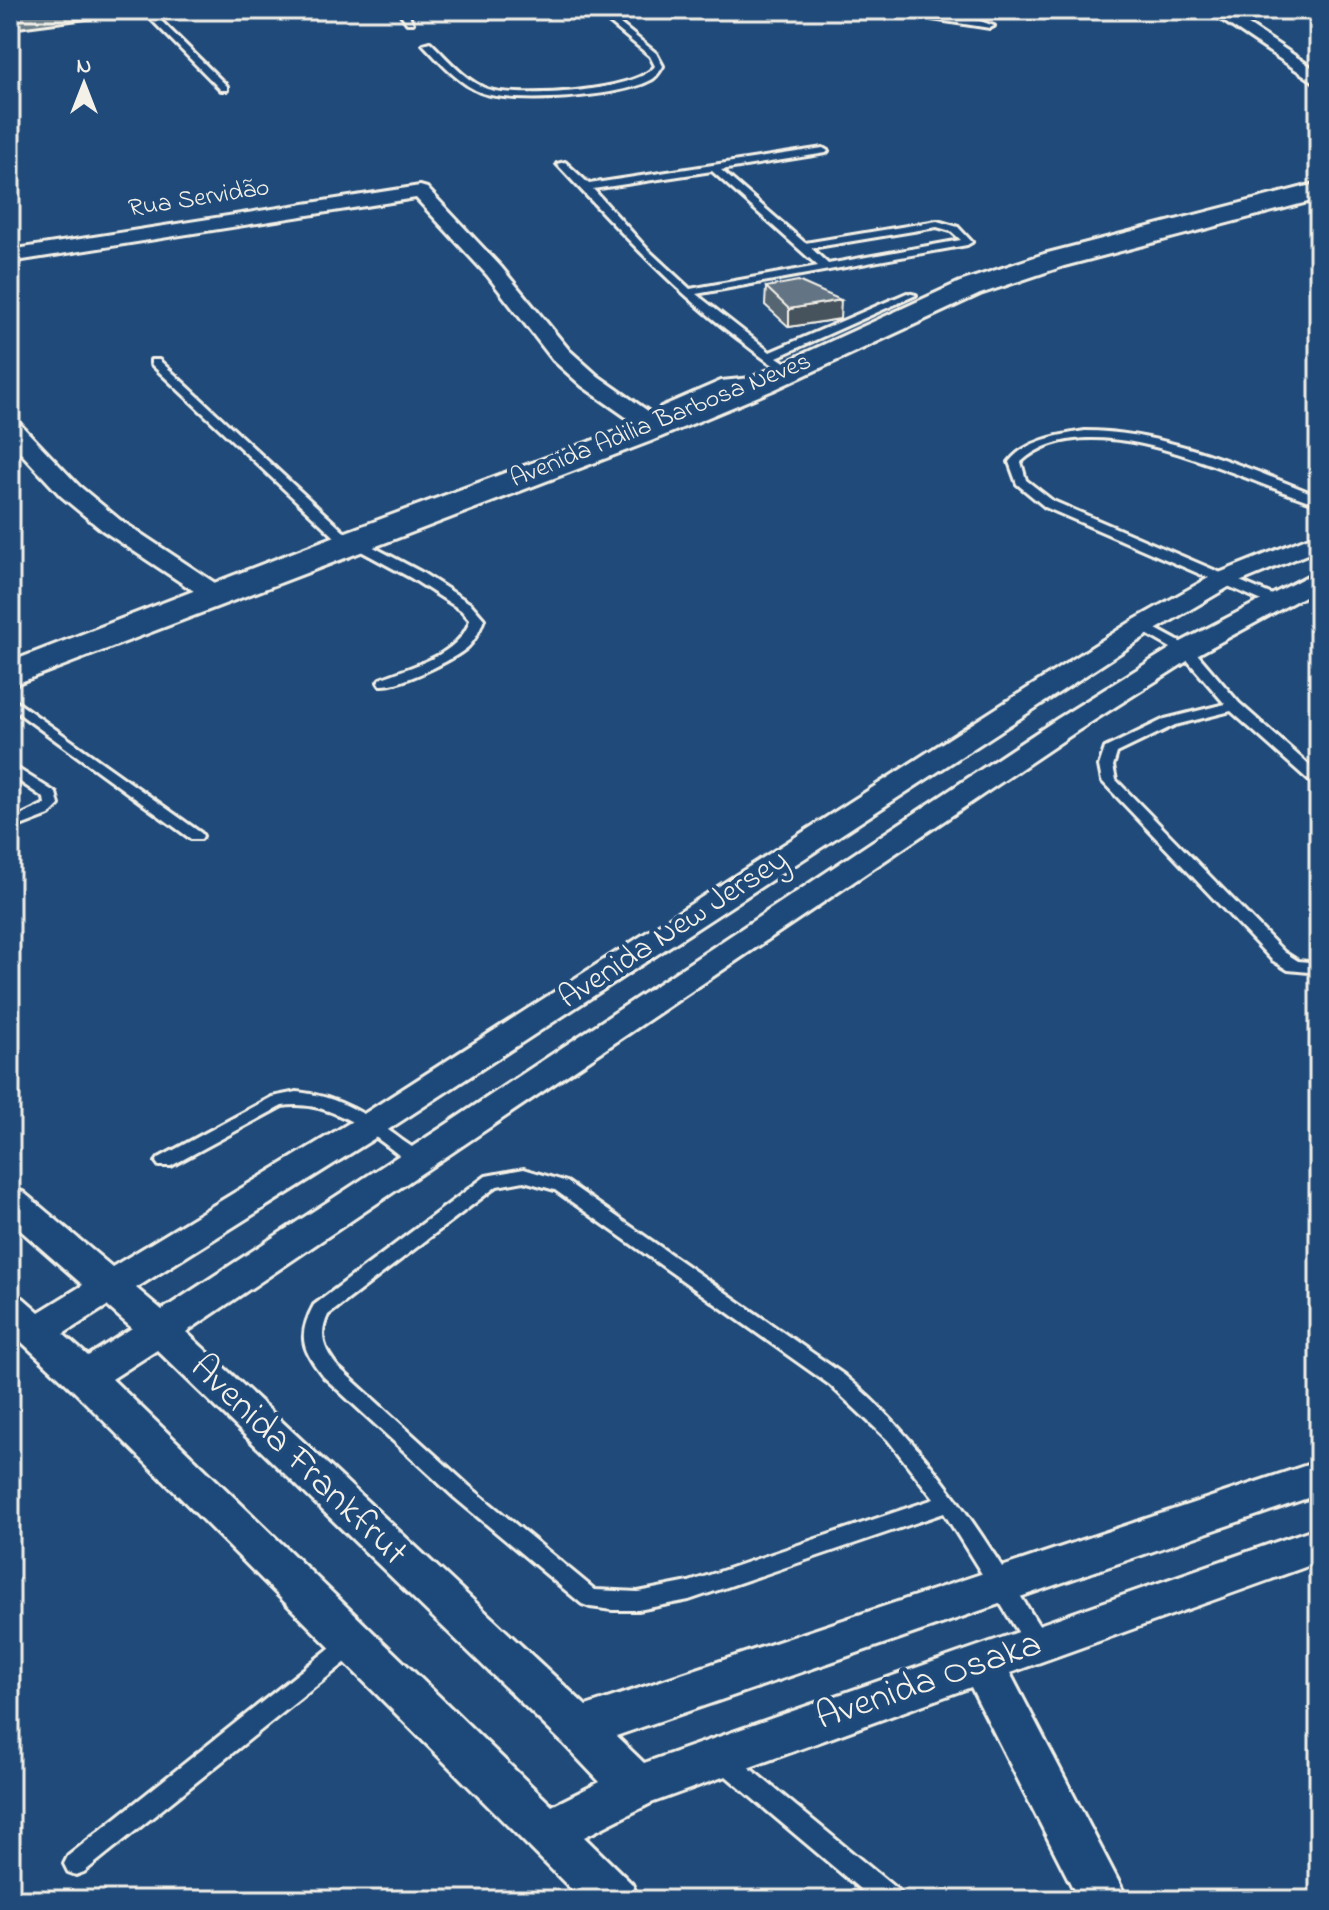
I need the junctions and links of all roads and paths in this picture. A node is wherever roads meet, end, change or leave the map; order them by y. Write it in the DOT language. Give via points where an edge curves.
graph roads {
  1 [pos="94,10"];
  2 [pos="146,10"];
  3 [pos="402,10"];
  4 [pos="598,10"];
  5 [pos="913,10"];
  6 [pos="1215,10"];
  7 [pos="10,21"];
  8 [pos="410,21"];
  9 [pos="990,26"];
  10 [pos="427,44"];
  11 [pos="1319,80"];
  12 [pos="224,88"];
  13 [pos="823,151"];
  14 [pos="562,164"];
  15 [pos="714,168"];
  16 [pos="589,187"];
  17 [pos="1319,191"];
  18 [pos="802,247"];
  19 [pos="10,256"];
  20 [pos="827,268"];
  21 [pos="689,292"];
  22 [pos="911,295"];
  23 [pos="155,362"];
  24 [pos="774,370"];
  25 [pos="10,427"];
  26 [pos="644,428"];
  27 [pos="1319,500"];
  28 [pos="1319,540"];
  29 [pos="350,542"];
  30 [pos="1223,580"];
  31 [pos="1316,583"];
  32 [pos="215,594"];
  33 [pos="1272,600"];
  34 [pos="1143,626"];
  35 [pos="1188,652"];
  36 [pos="1078,669"];
  37 [pos="10,675"];
  38 [pos="385,682"];
  39 [pos="1123,691"];
  40 [pos="10,701"];
  41 [pos="1234,706"];
  42 [pos="1017,710"];
  43 [pos="1058,730"];
  44 [pos="10,768"];
  45 [pos="1319,782"];
  46 [pos="10,826"];
  47 [pos="196,836"];
  48 [pos="1319,968"];
  49 [pos="371,1125"];
  50 [pos="418,1161"];
  51 [pos="165,1162"];
  52 [pos="10,1201"];
  53 [pos="109,1286"];
  54 [pos="23,1320"];
  55 [pos="160,1330"];
  56 [pos="85,1377"];
  57 [pos="1319,1477"];
  58 [pos="949,1503"];
  59 [pos="1319,1544"];
  60 [pos="1001,1584"];
  61 [pos="353,1643"];
  62 [pos="1038,1644"];
  63 [pos="983,1666"];
  64 [pos="579,1729"];
  65 [pos="720,1757"];
  66 [pos="636,1787"];
  67 [pos="544,1833"];
  68 [pos="76,1864"];
  69 [pos="615,1900"];
  70 [pos="891,1900"];
  71 [pos="1104,1900"];
  1 -- 7 [label="main road"];
  2 -- 12 [label="lane"];
  3 -- 8 [label="lane"];
  4 -- 10 [label="lane" via="653,55 659,66 654,74 602,89 502,94 476,86"];
  5 -- 9 [label="lane"];
  6 -- 11 [label="street"];
  13 -- 15 [label="lane"];
  14 -- 16 [label="lane"];
  15 -- 16 [label="lane"];
  15 -- 18 [label="lane"];
  16 -- 21 [label="lane"];
  17 -- 24 [label="street, Avenida Adilia Barbosa Neves" via="1011,274"];
  18 -- 20 [label="lane"];
  18 -- 20 [label="lane" via="937,224 967,242"];
  19 -- 26 [label="street, Rua Servidão" via="413,191 426,194 561,355"];
  20 -- 21 [label="lane"];
  21 -- 24 [label="lane"];
  22 -- 24 [label="lane"];
  23 -- 29 [label="lane"];
  24 -- 26 [label="street, Avenida Adilia Barbosa Neves"];
  25 -- 32 [label="street" via="70,491 111,525"];
  26 -- 29 [label="street, Avenida Adilia Barbosa Neves"];
  27 -- 30 [label="lane" via="1166,445 1114,435 1057,438 1015,462 1021,481 1049,504"];
  28 -- 30 [label="street, Avenida New Jersey"];
  29 -- 32 [label="street, Avenida Adilia Barbosa Neves"];
  29 -- 38 [label="lane" via="375,550 477,619 470,639 452,652"];
  30 -- 33 [label="lane"];
  30 -- 34 [label="street, Avenida New Jersey"];
  31 -- 33 [label="street, Avenida New Jersey"];
  32 -- 37 [label="street, Avenida Adilia Barbosa Neves"];
  33 -- 35 [label="street, Avenida New Jersey"];
  34 -- 35 [label="lane"];
  34 -- 36 [label="street, Avenida New Jersey"];
  35 -- 39 [label="street, Avenida New Jersey"];
  35 -- 41 [label="lane"];
  36 -- 39 [label="street"];
  36 -- 42 [label="street, Avenida New Jersey"];
  39 -- 43 [label="street, Avenida New Jersey"];
  40 -- 47 [label="lane"];
  41 -- 45 [label="lane"];
  41 -- 48 [label="lane" via="1170,722 1110,751 1109,781 1278,956 1294,966"];
  42 -- 43 [label="street"];
  42 -- 49 [label="street, Avenida New Jersey"];
  43 -- 50 [label="street, Avenida New Jersey"];
  44 -- 46 [label="lane" via="51,796 52,805"];
  49 -- 50 [label="lane"];
  49 -- 51 [label="lane" via="325,1104 294,1097"];
  49 -- 53 [label="street, Avenida New Jersey"];
  50 -- 55 [label="street, Avenida New Jersey"];
  52 -- 53 [label="street, Avenida Frankfrut"];
  53 -- 54 [label="street, Avenida New Jersey"];
  53 -- 55 [label="street, Avenida Frankfrut"];
  54 -- 56 [label="street"];
  55 -- 56 [label="street, Avenida New Jersey"];
  55 -- 64 [label="street, Avenida Frankfrut"];
  56 -- 61 [label="street"];
  57 -- 60 [label="street, Avenida Osaka"];
  58 -- 58 [label="lane" via="699,1587 642,1600 610,1603 590,1598 462,1492 331,1372 310,1338 311,1324 321,1310 492,1180 524,1175 544,1179 582,1199 853,1392"];
  58 -- 60 [label="lane"];
  59 -- 62 [label="street, Avenida Osaka"];
  60 -- 62 [label="lane"];
  60 -- 64 [label="street, Avenida Osaka"];
  61 -- 67 [label="street"];
  61 -- 68 [label="lane"];
  62 -- 63 [label="street, Avenida Osaka"];
  63 -- 65 [label="street, Avenida Osaka"];
  63 -- 71 [label="street"];
  64 -- 66 [label="street, Avenida Frankfrut"];
  65 -- 66 [label="street, Avenida Osaka"];
  65 -- 70 [label="lane"];
  66 -- 67 [label="street, Avenida Osaka"];
  67 -- 69 [label="street"];
}
